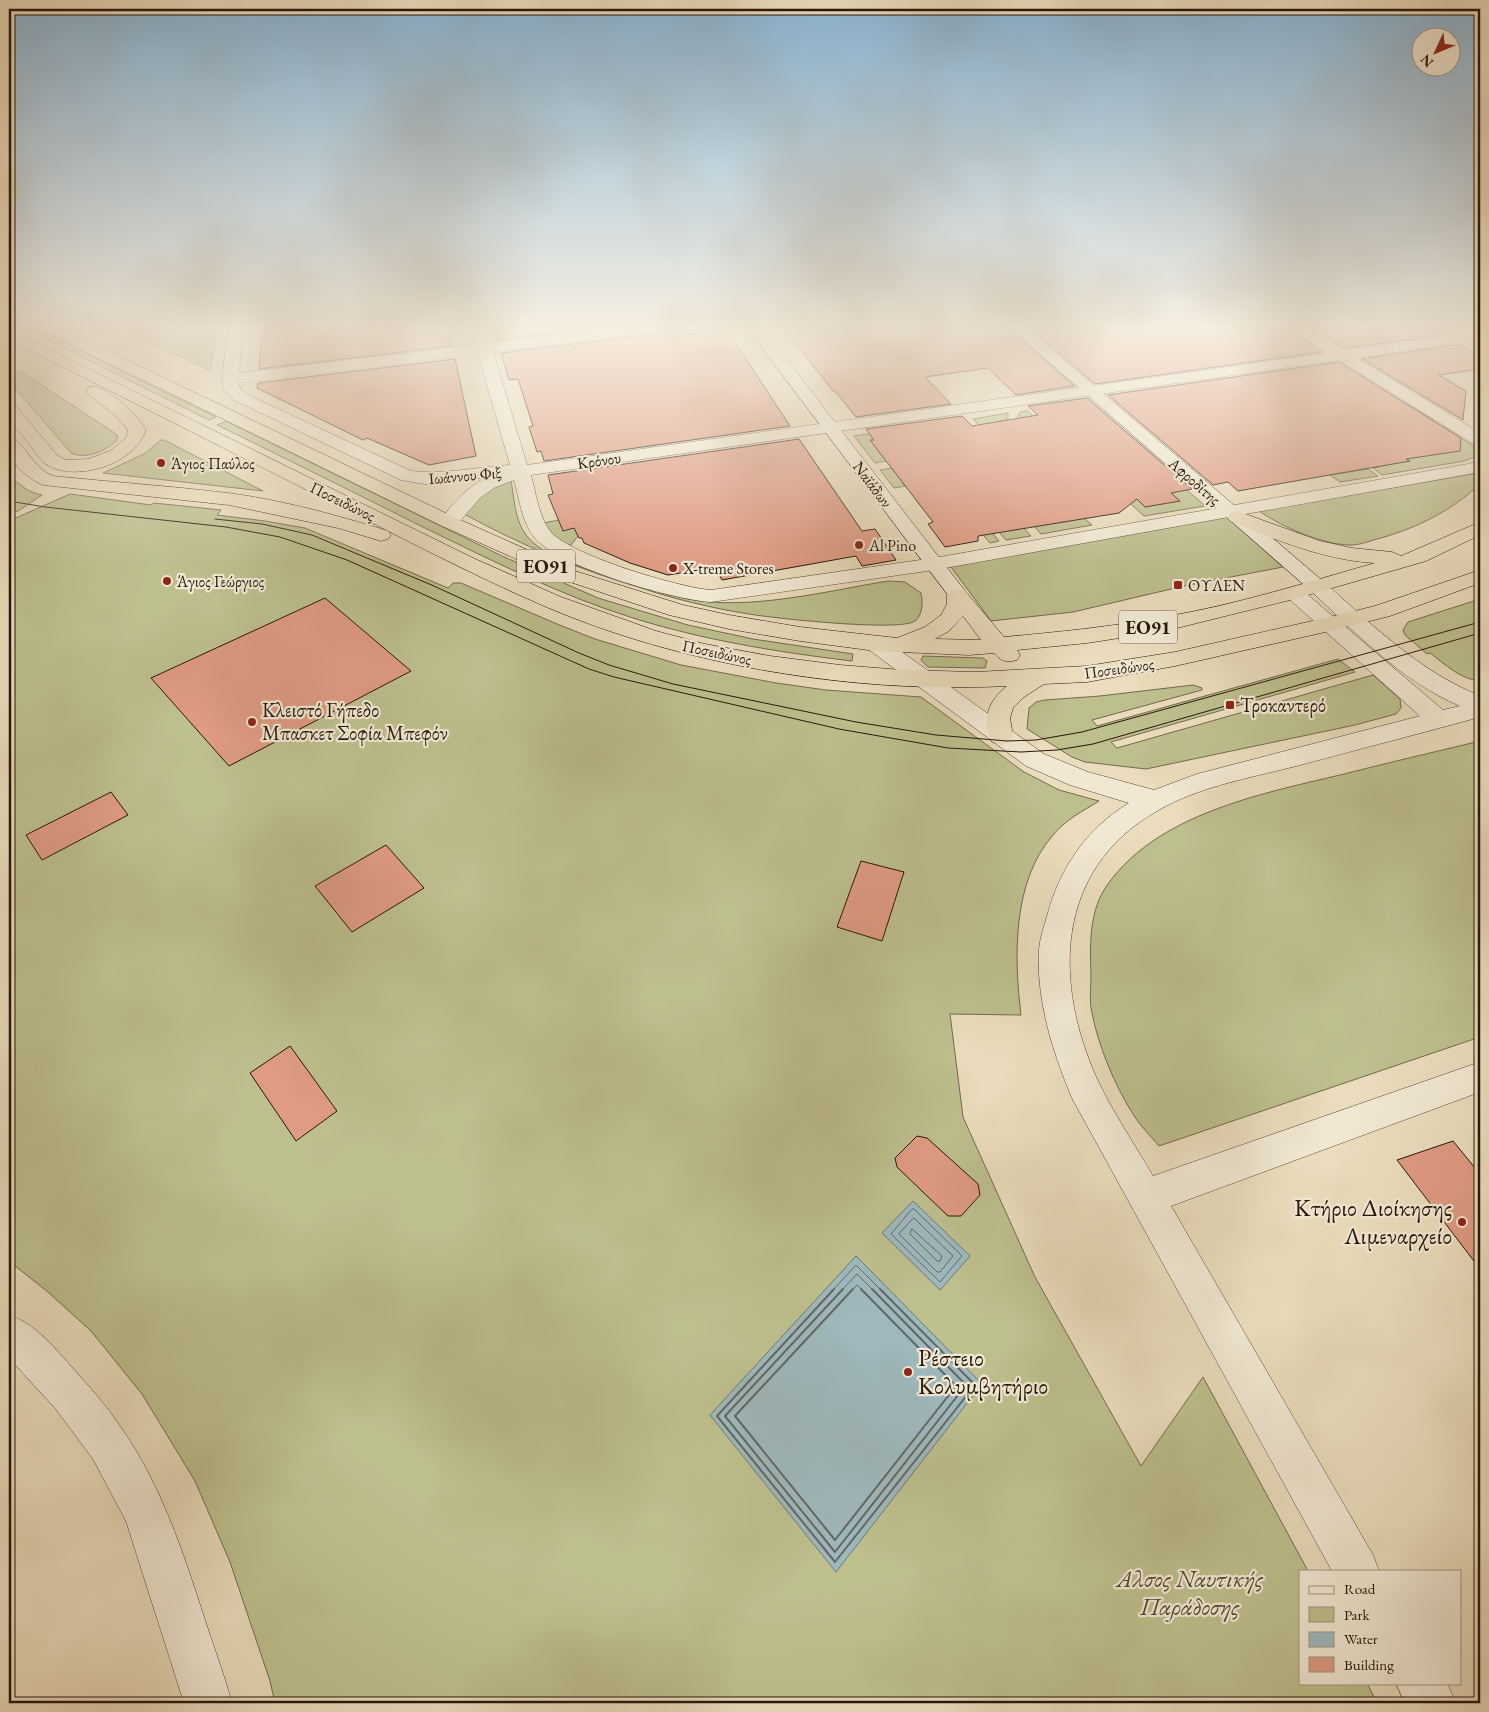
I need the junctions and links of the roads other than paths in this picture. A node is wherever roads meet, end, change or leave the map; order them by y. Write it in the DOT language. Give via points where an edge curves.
graph roads {
  1 [pos="113,405"];
  2 [pos="151,405"];
  3 [pos="207,405"];
  4 [pos="257,405"];
  5 [pos="500,405"];
  6 [pos="813,405"];
  7 [pos="993,405"];
  8 [pos="1107,405"];
  9 [pos="1422,405"];
  10 [pos="9,408"];
  11 [pos="830,428"];
  12 [pos="1480,440"];
  13 [pos="9,441"];
  14 [pos="1480,466"];
  15 [pos="520,471"];
  16 [pos="1234,515"];
  17 [pos="449,522"];
  18 [pos="1480,528"];
  19 [pos="1418,556"];
  20 [pos="466,562"];
  21 [pos="934,564"];
  22 [pos="1480,576"];
  23 [pos="1317,586"];
  24 [pos="1294,593"];
  25 [pos="958,596"];
  26 [pos="1382,610"];
  27 [pos="1352,617"];
  28 [pos="1330,624"];
  29 [pos="1375,638"];
  30 [pos="876,644"];
  31 [pos="999,646"];
  32 [pos="1040,676"];
  33 [pos="921,678"];
  34 [pos="1480,707"];
  35 [pos="1439,720"];
  36 [pos="1001,736"];
  37 [pos="1156,800"];
  38 [pos="1480,1077"];
  39 [pos="1145,1197"];
  40 [pos="9,1334"];
  41 [pos="1356,1570"];
  42 [pos="1421,1684"];
  43 [pos="208,1703"];
  44 [pos="1432,1703"];
  1 -- 10 [label="highway" via="134,424 136,440 107,459 78,465 53,461"];
  2 -- 20 [label="highway, Ποσειδώνος / ΕΟ91"];
  3 -- 17 [label="highway, Ποσειδώνος / ΕΟ91"];
  4 -- 15 [label="street, Ιωάννου Φιξ" via="407,476 431,479"];
  5 -- 15 [label="street"];
  6 -- 11 [label="street, Ναϊάδων"];
  7 -- 11 [label="street, Κρόνου"];
  8 -- 16 [label="street, Αφροδίτης"];
  9 -- 12 [label="street"];
  11 -- 15 [label="street, Κρόνου"];
  11 -- 21 [label="street, Ναϊάδων"];
  13 -- 20 [label="highway" via="30,470 50,481 263,505 342,523"];
  14 -- 16 [label="street"];
  15 -- 17 [label="street" via="486,483 474,492"];
  15 -- 21 [label="street" via="535,520 550,543 560,550 661,587 695,595 732,594"];
  16 -- 19 [label="highway" via="1283,537 1324,549 1382,558"];
  16 -- 21 [label="street"];
  16 -- 23 [label="street, Αφροδίτης"];
  17 -- 30 [label="highway, Ποσειδώνος / ΕΟ91" via="568,575 677,610 763,628"];
  18 -- 19 [label="highway, Ποσειδώνος / ΕΟ91"];
  19 -- 23 [label="highway, Ποσειδώνος / ΕΟ91"];
  20 -- 33 [label="highway, Ποσειδώνος / ΕΟ91" via="553,602 648,636 705,651 840,673"];
  21 -- 25 [label="street, Ναϊάδων"];
  22 -- 26 [label="highway, Ποσειδώνος / ΕΟ91"];
  23 -- 24 [label="highway, Ποσειδώνος / ΕΟ91"];
  23 -- 27 [label="street, Αφροδίτης"];
  24 -- 28 [label="street"];
  24 -- 31 [label="highway, Ποσειδώνος / ΕΟ91" via="1165,624"];
  25 -- 30 [label="highway" via="956,611 934,631 912,640"];
  25 -- 31 [label="highway"];
  26 -- 27 [label="highway, Ποσειδώνος / ΕΟ91"];
  26 -- 29 [label="street"];
  27 -- 28 [label="highway, Ποσειδώνος / ΕΟ91"];
  27 -- 29 [label="street, Αφροδίτης"];
  28 -- 32 [label="highway, Ποσειδώνος / ΕΟ91" via="1175,660 1087,674"];
  28 -- 35 [label="street"];
  29 -- 34 [label="street, Αφροδίτης" via="1431,682"];
  30 -- 31 [label="highway, Ποσειδώνος / ΕΟ91"];
  30 -- 33 [label="street"];
  31 -- 32 [label="highway"];
  32 -- 33 [label="highway, Ποσειδώνος / ΕΟ91" via="976,680"];
  32 -- 36 [label="highway" via="1000,708"];
  33 -- 36 [label="street"];
  34 -- 35 [label="street"];
  35 -- 37 [label="street" via="1197,783"];
  36 -- 37 [label="street" via="1035,760 1069,776"];
  37 -- 39 [label="street" via="1118,823 1092,848 1074,876 1054,948 1057,990 1066,1039 1086,1089"];
  38 -- 39 [label="street"];
  39 -- 41 [label="street"];
  40 -- 43 [label="street" via="28,1348 108,1444 145,1512"];
  42 -- 44 [label="street"];
}
